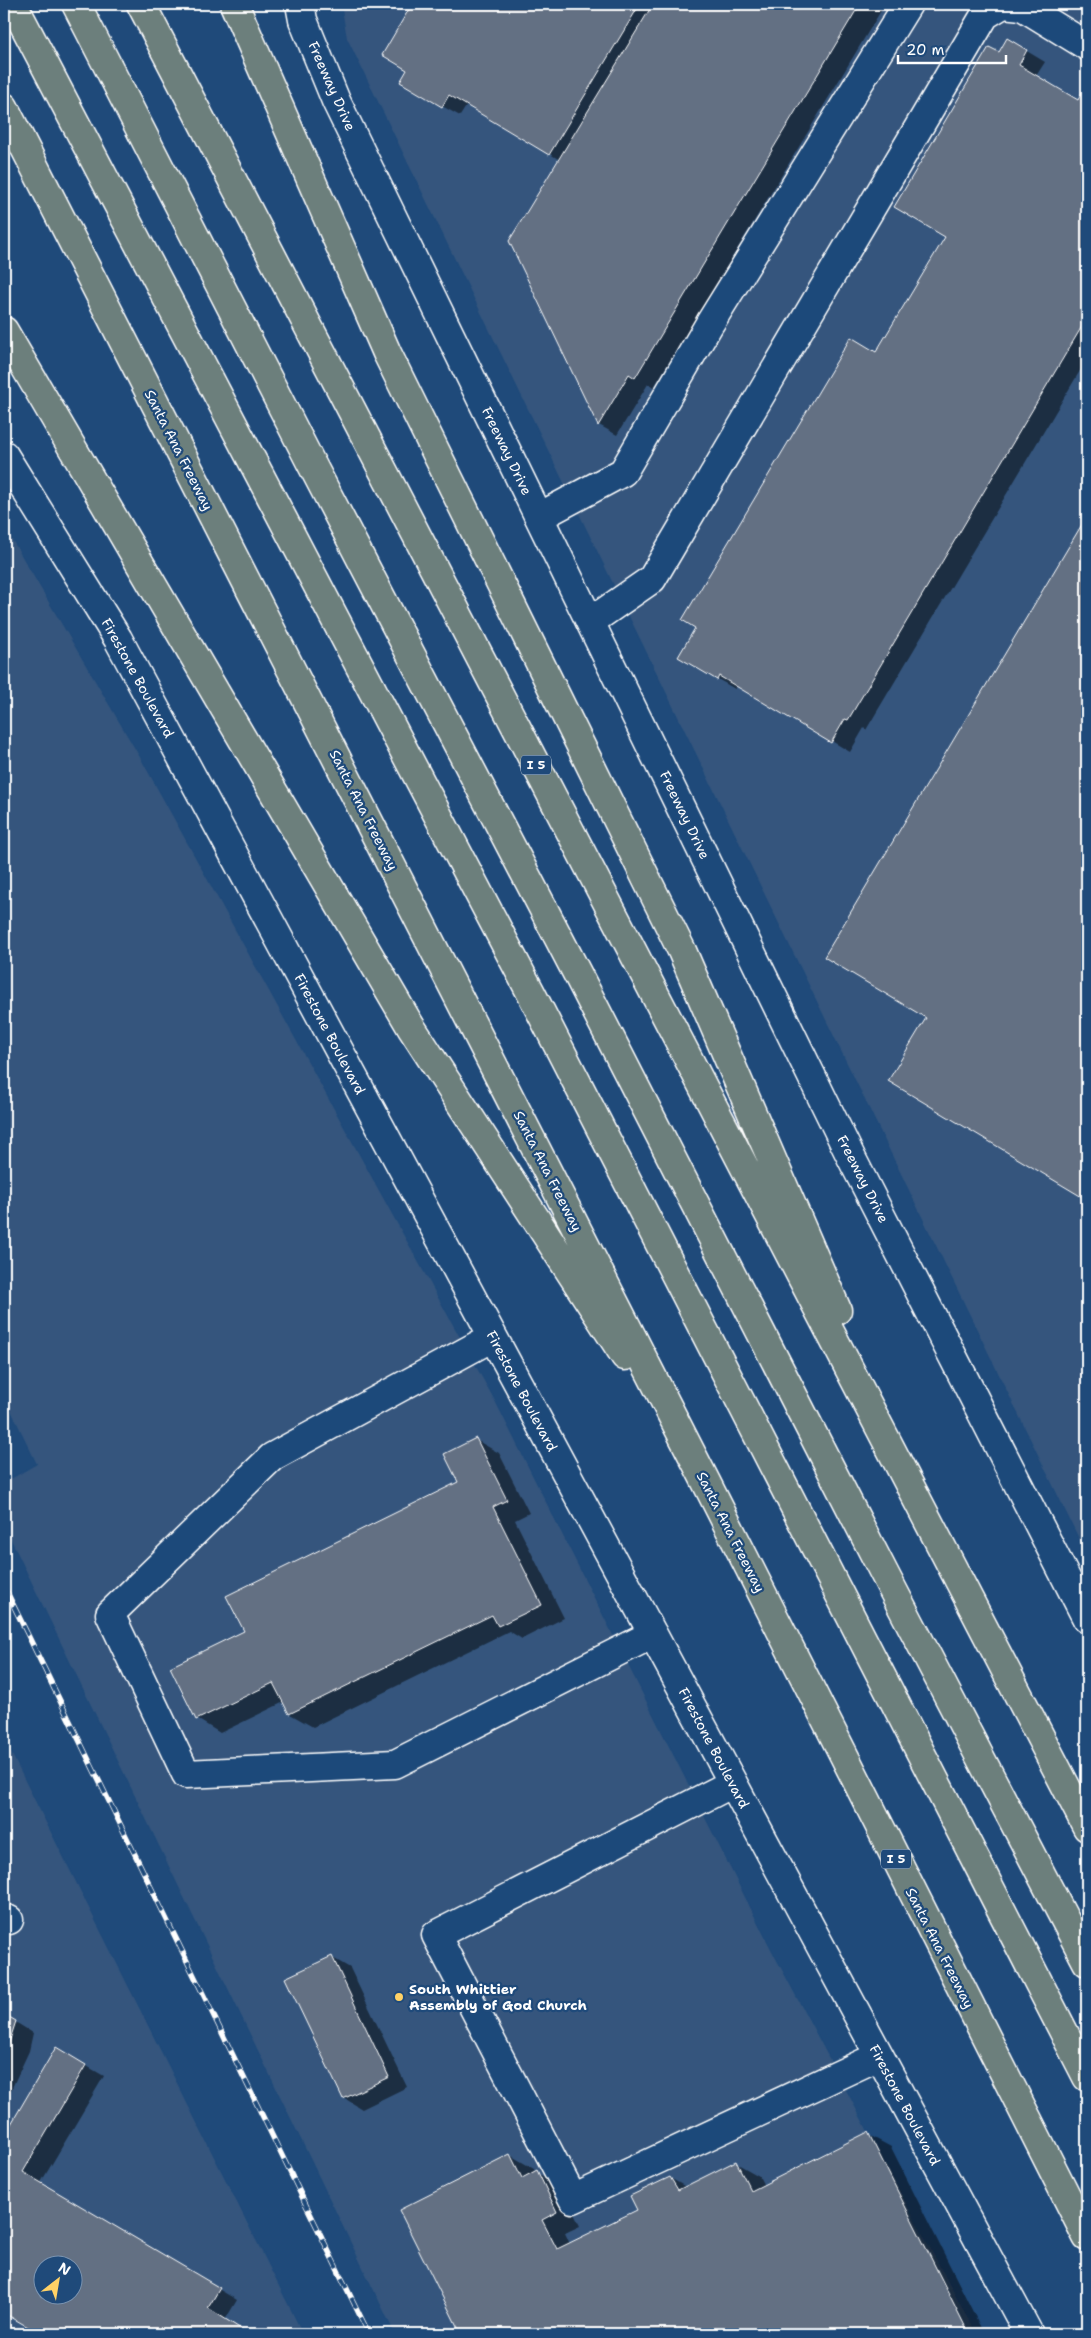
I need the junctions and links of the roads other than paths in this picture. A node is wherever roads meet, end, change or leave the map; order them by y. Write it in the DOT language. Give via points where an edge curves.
graph roads {
  1 [pos="13,4"];
  2 [pos="76,4"];
  3 [pos="141,4"];
  4 [pos="234,4"];
  5 [pos="908,4"];
  6 [pos="1023,5"];
  7 [pos="306,9"];
  8 [pos="1087,46"];
  9 [pos="4,107"];
  10 [pos="4,331"];
  11 [pos="4,455"];
  12 [pos="539,517"];
  13 [pos="590,622"];
  14 [pos="493,1337"];
  15 [pos="705,1480"];
  16 [pos="931,1527"];
  17 [pos="1087,1619"];
  18 [pos="653,1634"];
  19 [pos="733,1784"];
  20 [pos="1087,1827"];
  21 [pos="1087,1962"];
  22 [pos="879,2056"];
  23 [pos="1087,2077"];
  24 [pos="1087,2237"];
  25 [pos="1029,2334"];
  1 -- 23 [label="highway" via="531,993"];
  2 -- 21 [label="highway"];
  3 -- 16 [label="highway, I 5"];
  4 -- 16 [label="highway" via="387,353 682,951"];
  5 -- 12 [label="street" via="710,323 623,472"];
  6 -- 8 [label="street"];
  6 -- 13 [label="street" via="1003,4 985,15 652,579"];
  7 -- 12 [label="street, Freeway Drive" via="336,101"];
  9 -- 15 [label="highway, Santa Ana Freeway / I 5"];
  10 -- 15 [label="highway" via="411,1027"];
  11 -- 14 [label="street, Firestone Boulevard" via="118,639"];
  12 -- 13 [label="street, Freeway Drive"];
  13 -- 17 [label="street, Freeway Drive" via="852,1160"];
  14 -- 18 [label="street, Firestone Boulevard"];
  14 -- 18 [label="street" via="272,1457 110,1614 186,1774 395,1764"];
  15 -- 24 [label="highway, Santa Ana Freeway / I 5"];
  16 -- 20 [label="highway, I 5"];
  18 -- 19 [label="street, Firestone Boulevard"];
  19 -- 22 [label="street, Firestone Boulevard"];
  19 -- 22 [label="street" via="436,1935 573,2199"];
  22 -- 25 [label="street, Firestone Boulevard"];
}
